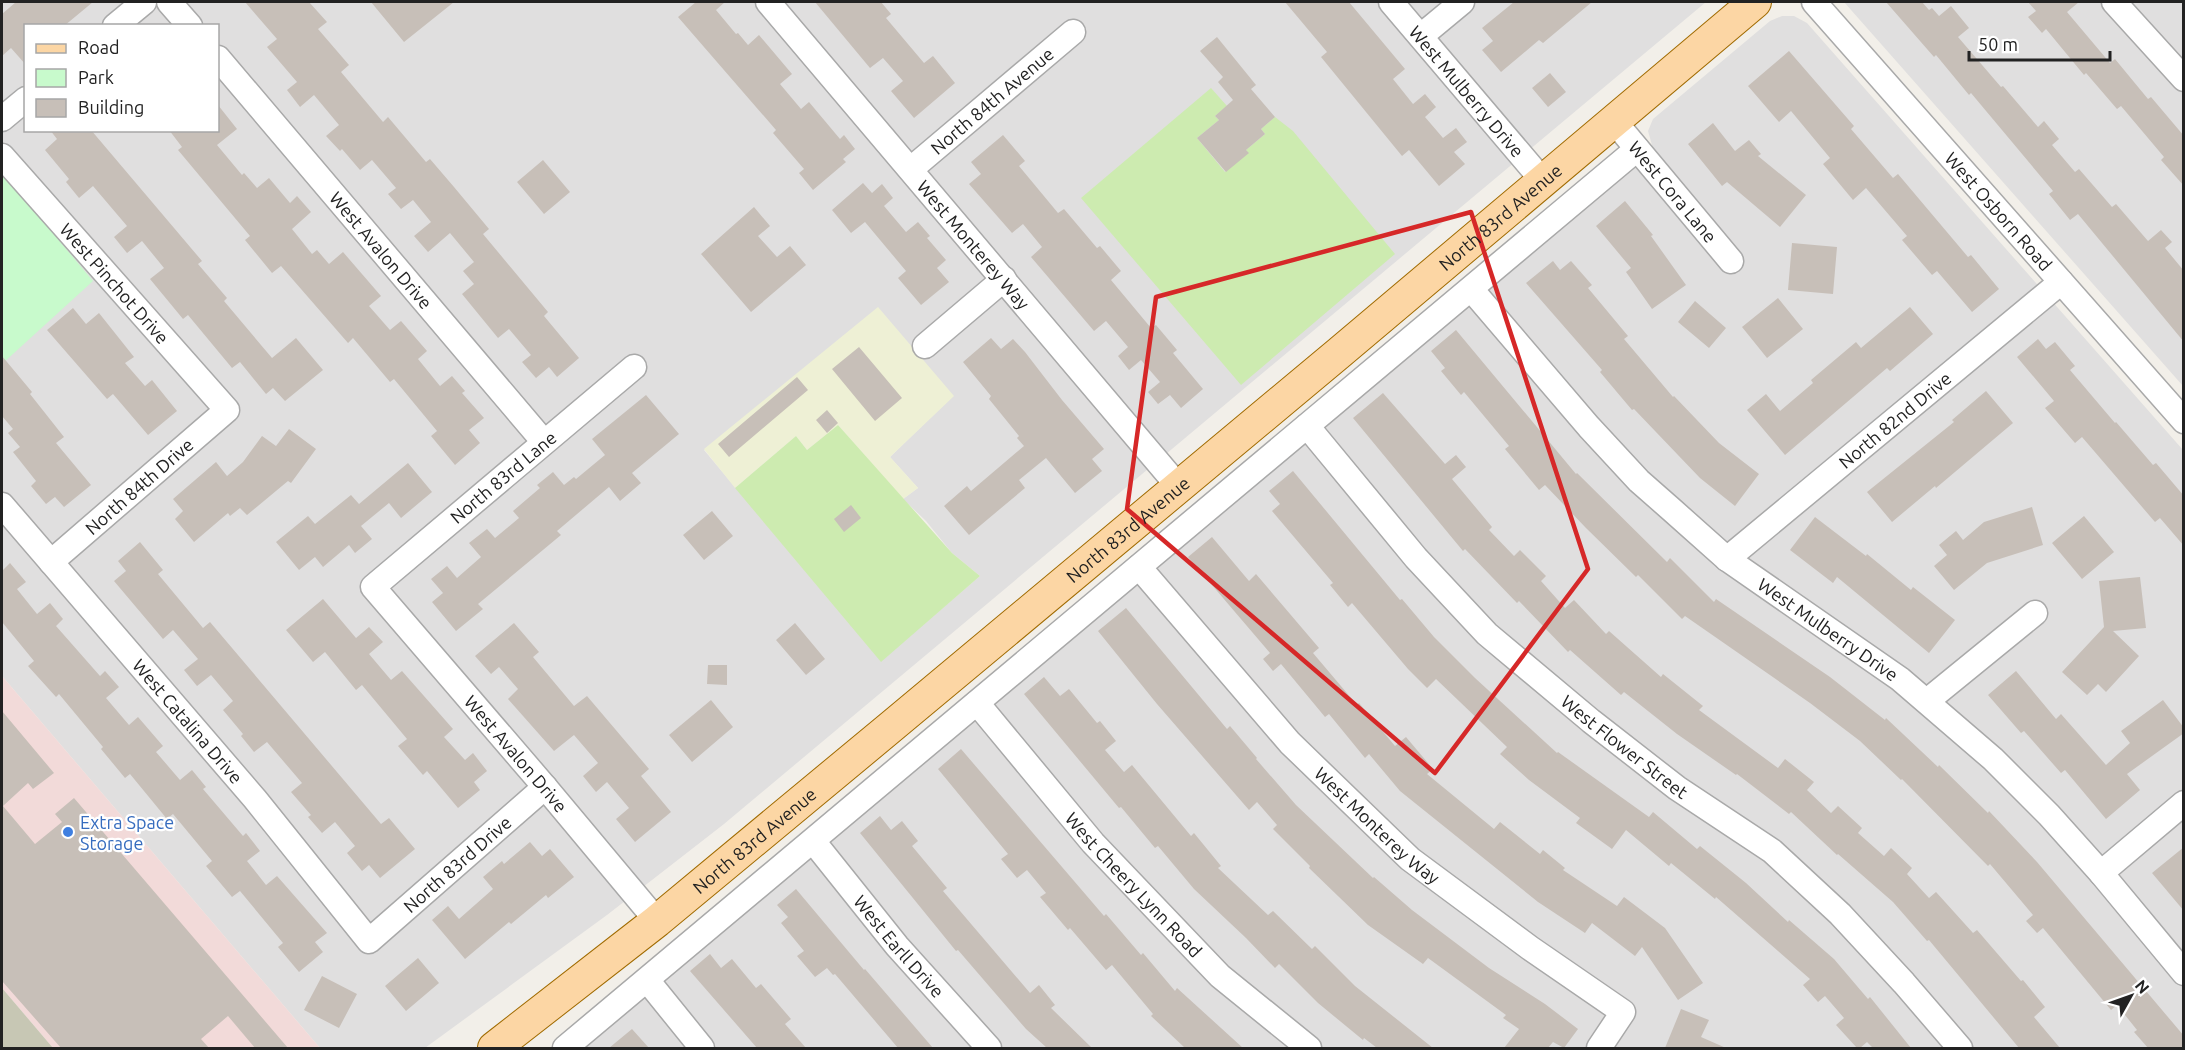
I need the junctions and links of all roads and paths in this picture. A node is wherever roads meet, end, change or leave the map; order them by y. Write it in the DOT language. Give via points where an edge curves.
graph roads {
  1 [pos="144,2"];
  2 [pos="169,2"];
  3 [pos="768,2"];
  4 [pos="1391,2"];
  5 [pos="1462,2"];
  6 [pos="1755,2"];
  7 [pos="1814,2"];
  8 [pos="2114,2"];
  9 [pos="117,24"];
  10 [pos="188,24"];
  11 [pos="1073,32"];
  12 [pos="1421,36"];
  13 [pos="219,59"];
  14 [pos="2184,79"];
  15 [pos="24,101"];
  16 [pos="2,119"];
  17 [pos="1614,121"];
  18 [pos="1637,149"];
  19 [pos="2,156"];
  20 [pos="911,169"];
  21 [pos="1543,181"];
  22 [pos="1731,261"];
  23 [pos="1004,279"];
  24 [pos="2061,282"];
  25 [pos="1471,289"];
  26 [pos="925,346"];
  27 [pos="634,367"];
  28 [pos="227,410"];
  29 [pos="2184,421"];
  30 [pos="1307,426"];
  31 [pos="544,442"];
  32 [pos="1179,487"];
  33 [pos="2,505"];
  34 [pos="1727,559"];
  35 [pos="51,562"];
  36 [pos="1139,567"];
  37 [pos="373,587"];
  38 [pos="2035,613"];
  39 [pos="1927,701"];
  40 [pos="977,703"];
  41 [pos="545,787"];
  42 [pos="2184,803"];
  43 [pos="813,840"];
  44 [pos="2101,873"];
  45 [pos="657,921"];
  46 [pos="369,941"];
  47 [pos="2184,973"];
  48 [pos="647,980"];
  49 [pos="494,1048"];
  50 [pos="565,1048"];
  51 [pos="702,1048"];
  52 [pos="989,1048"];
  53 [pos="1309,1048"];
  54 [pos="1599,1048"];
  55 [pos="1960,1048"];
  1 -- 9 [label="street"];
  2 -- 10 [label="street"];
  3 -- 20 [label="street, West Monterey Way"];
  4 -- 12 [label="street, West Mulberry Drive"];
  5 -- 12 [label="street"];
  6 -- 17 [label="main road, North 83rd Avenue"];
  7 -- 24 [label="street, West Osborn Road"];
  8 -- 14 [label="street"];
  11 -- 20 [label="street, North 84th Avenue"];
  12 -- 21 [label="street, West Mulberry Drive"];
  13 -- 31 [label="street, West Avalon Drive"];
  15 -- 16 [label="street"];
  17 -- 18 [label="street, West Cora Lane"];
  17 -- 21 [label="main road, North 83rd Avenue"];
  18 -- 22 [label="street, West Cora Lane"];
  18 -- 25 [label="street, North 83rd Avenue"];
  19 -- 28 [label="street, West Pinchot Drive"];
  20 -- 23 [label="street, West Monterey Way"];
  21 -- 32 [label="main road, North 83rd Avenue"];
  23 -- 26 [label="street"];
  23 -- 32 [label="street, West Monterey Way"];
  24 -- 29 [label="street, West Osborn Road"];
  24 -- 34 [label="street, North 82nd Drive"];
  25 -- 30 [label="street, North 83rd Avenue"];
  25 -- 34 [label="street, West Mulberry Drive" via="1639,481"];
  27 -- 31 [label="street, North 83rd Lane"];
  28 -- 35 [label="street, North 84th Drive"];
  30 -- 36 [label="street, North 83rd Avenue"];
  30 -- 55 [label="street, West Flower Street" via="1416,558 1487,634 1677,788 1772,851 1840,914"];
  31 -- 37 [label="street, North 83rd Lane"];
  32 -- 45 [label="main road, North 83rd Avenue"];
  33 -- 35 [label="street, West Catalina Drive"];
  34 -- 39 [label="street, West Mulberry Drive"];
  35 -- 46 [label="street, West Catalina Drive" via="255,799"];
  36 -- 40 [label="street, North 83rd Avenue"];
  36 -- 54 [label="street, West Monterey Way" via="1290,743 1410,860 1623,1012"];
  37 -- 41 [label="street, West Avalon Drive"];
  38 -- 39 [label="street"];
  39 -- 44 [label="street, West Mulberry Drive" via="1993,759"];
  40 -- 43 [label="street, North 83rd Avenue"];
  40 -- 53 [label="street, West Cheery Lynn Road" via="1094,843 1220,975"];
  41 -- 45 [label="street, West Avalon Drive"];
  41 -- 46 [label="street, North 83rd Drive"];
  42 -- 44 [label="street"];
  43 -- 48 [label="street, North 83rd Avenue"];
  43 -- 52 [label="street, West Earll Drive" via="897,946"];
  44 -- 47 [label="street, West Mulberry Drive"];
  45 -- 49 [label="main road, North 83rd Avenue"];
  48 -- 50 [label="street, North 83rd Avenue"];
  48 -- 51 [label="street"];
}
